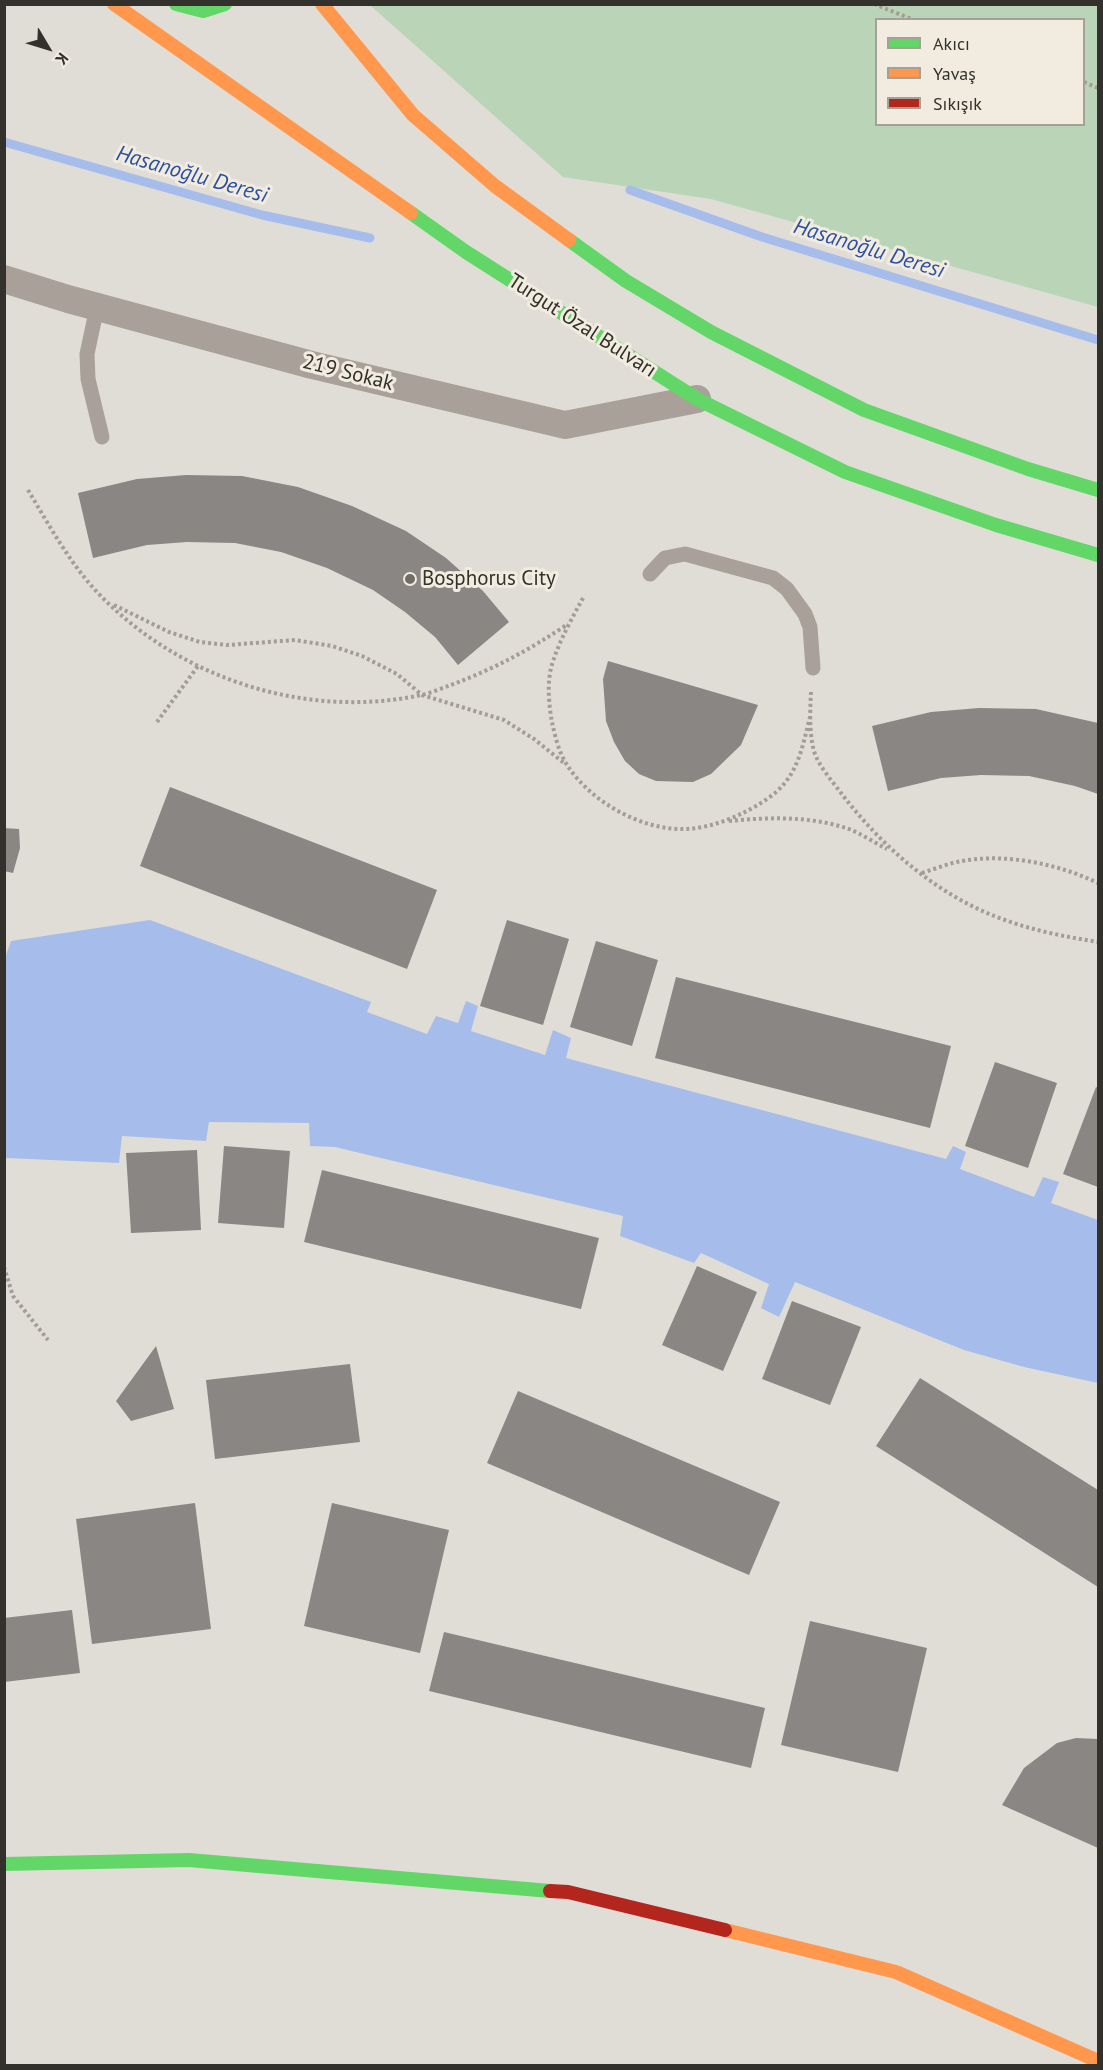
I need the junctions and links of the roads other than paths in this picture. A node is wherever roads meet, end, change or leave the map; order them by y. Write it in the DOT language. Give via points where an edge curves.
graph roads {
  1 [pos="114,4"];
  2 [pos="176,4"];
  3 [pos="225,4"];
  4 [pos="322,4"];
  5 [pos="4,279"];
  6 [pos="97,307"];
  7 [pos="697,399"];
  8 [pos="102,437"];
  9 [pos="1098,490"];
  10 [pos="1098,555"];
  11 [pos="650,574"];
  12 [pos="813,668"];
  13 [pos="4,1864"];
  14 [pos="1098,2061"];
  1 -- 7 [label="main road, Turgut Özal Bulvarı" via="466,252"];
  2 -- 3 [label="main road" via="203,11"];
  4 -- 9 [label="main road" via="413,115 495,186 626,281 711,332 864,410"];
  5 -- 6 [label="street, 219 Sokak"];
  6 -- 7 [label="street, 219 Sokak" via="312,365 565,425"];
  6 -- 8 [label="lane" via="87,354 88,379"];
  7 -- 10 [label="main road, Turgut Özal Bulvarı" via="845,472 996,525"];
  11 -- 12 [label="lane" via="665,558 685,554 773,578 787,589 805,614 810,627"];
  13 -- 14 [label="main road" via="189,1860 568,1892 896,1972"];
}
